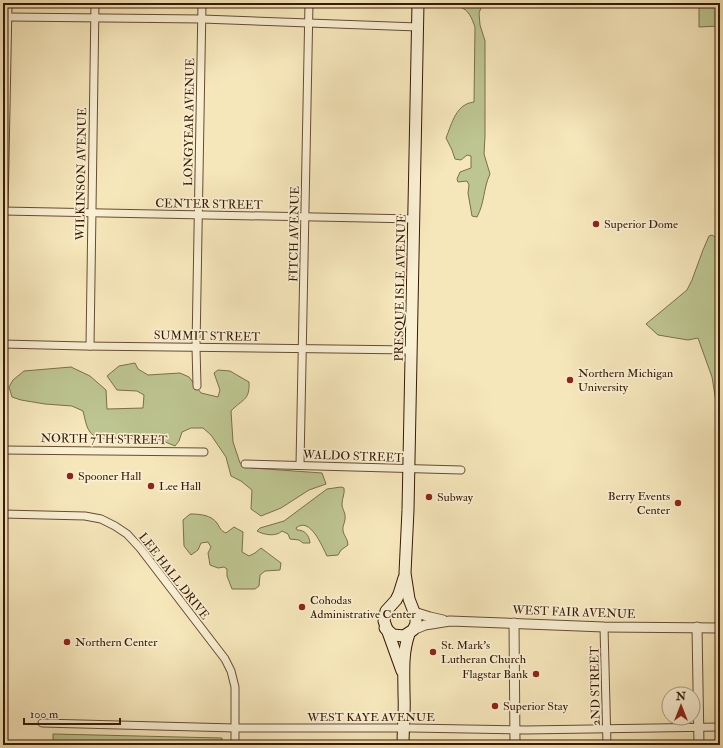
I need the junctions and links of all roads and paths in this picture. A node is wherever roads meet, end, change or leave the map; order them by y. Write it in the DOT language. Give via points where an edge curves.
graph roads {
  1 [pos="8,3"];
  2 [pos="95,3"];
  3 [pos="202,3"];
  4 [pos="309,3"];
  5 [pos="418,3"];
  6 [pos="8,17"];
  7 [pos="94,18"];
  8 [pos="202,19"];
  9 [pos="309,24"];
  10 [pos="418,27"];
  11 [pos="4,211"];
  12 [pos="91,213"];
  13 [pos="198,215"];
  14 [pos="305,218"];
  15 [pos="415,219"];
  16 [pos="3,344"];
  17 [pos="90,346"];
  18 [pos="196,347"];
  19 [pos="303,348"];
  20 [pos="412,350"];
  21 [pos="197,386"];
  22 [pos="3,450"];
  23 [pos="204,452"];
  24 [pos="245,464"];
  25 [pos="300,465"];
  26 [pos="408,468"];
  27 [pos="462,470"];
  28 [pos="3,514"];
  29 [pos="406,573"];
  30 [pos="388,608"];
  31 [pos="413,610"];
  32 [pos="450,621"];
  33 [pos="514,623"];
  34 [pos="604,627"];
  35 [pos="697,627"];
  36 [pos="386,628"];
  37 [pos="720,628"];
  38 [pos="411,632"];
  39 [pos="403,672"];
  40 [pos="42,723"];
  41 [pos="699,727"];
  42 [pos="720,727"];
  43 [pos="235,728"];
  44 [pos="403,728"];
  45 [pos="607,728"];
  46 [pos="515,729"];
  47 [pos="235,745"];
  48 [pos="403,745"];
  49 [pos="515,745"];
  50 [pos="607,745"];
  51 [pos="699,745"];
  1 -- 6 [label="street"];
  2 -- 7 [label="street, WILKINSON AVENUE"];
  3 -- 8 [label="street, LONGYEAR AVENUE"];
  4 -- 9 [label="street, FITCH AVENUE"];
  5 -- 10 [label="main road, PRESQUE ISLE AVENUE"];
  6 -- 7 [label="street"];
  6 -- 11 [label="street"];
  7 -- 8 [label="street"];
  7 -- 12 [label="street, WILKINSON AVENUE"];
  8 -- 9 [label="street"];
  8 -- 13 [label="street, LONGYEAR AVENUE"];
  9 -- 10 [label="street"];
  9 -- 14 [label="street, FITCH AVENUE"];
  10 -- 15 [label="main road, PRESQUE ISLE AVENUE"];
  11 -- 12 [label="street, CENTER STREET"];
  12 -- 13 [label="street, CENTER STREET"];
  12 -- 17 [label="street, WILKINSON AVENUE"];
  13 -- 14 [label="street, CENTER STREET"];
  13 -- 18 [label="street, LONGYEAR AVENUE"];
  14 -- 15 [label="street, CENTER STREET"];
  14 -- 19 [label="street, FITCH AVENUE"];
  15 -- 20 [label="main road, PRESQUE ISLE AVENUE"];
  16 -- 17 [label="street, SUMMIT STREET"];
  17 -- 18 [label="street, SUMMIT STREET"];
  18 -- 19 [label="street, SUMMIT STREET"];
  18 -- 21 [label="street, LONGYEAR AVENUE"];
  19 -- 20 [label="street, SUMMIT STREET"];
  19 -- 25 [label="street, FITCH AVENUE"];
  20 -- 26 [label="main road, PRESQUE ISLE AVENUE"];
  22 -- 23 [label="street, NORTH 7TH STREET"];
  24 -- 25 [label="street, WALDO STREET"];
  25 -- 26 [label="street, WALDO STREET"];
  26 -- 27 [label="street, WALDO STREET"];
  26 -- 29 [label="main road, PRESQUE ISLE AVENUE"];
  28 -- 43 [label="street, LEE HALL DRIVE" via="85,516 101,519 127,534 225,659 236,687"];
  29 -- 30 [label="main road, PRESQUE ISLE AVENUE" via="399,594"];
  29 -- 31 [label="main road, PRESQUE ISLE AVENUE"];
  30 -- 31 [label="main road, WEST FAIR AVENUE" via="402,604"];
  30 -- 36 [label="main road, PRESQUE ISLE AVENUE" via="384,618"];
  31 -- 32 [label="street, WEST FAIR AVENUE"];
  31 -- 38 [label="main road, PRESQUE ISLE AVENUE" via="416,621"];
  32 -- 33 [label="street, WEST FAIR AVENUE"];
  32 -- 38 [label="street, WEST FAIR AVENUE" via="425,625"];
  33 -- 34 [label="street, WEST FAIR AVENUE"];
  33 -- 46 [label="street"];
  34 -- 35 [label="street, WEST FAIR AVENUE"];
  34 -- 45 [label="street, 2ND STREET"];
  35 -- 37 [label="street, WEST FAIR AVENUE"];
  35 -- 41 [label="street"];
  36 -- 38 [label="main road, WEST FAIR AVENUE" via="397,636"];
  36 -- 39 [label="main road, PRESQUE ISLE AVENUE"];
  38 -- 39 [label="main road, PRESQUE ISLE AVENUE" via="406,641"];
  39 -- 44 [label="main road, PRESQUE ISLE AVENUE"];
  40 -- 43 [label="street, WEST KAYE AVENUE"];
  41 -- 42 [label="street, WEST KAYE AVENUE"];
  41 -- 45 [label="street, WEST KAYE AVENUE"];
  41 -- 51 [label="street"];
  43 -- 44 [label="street, WEST KAYE AVENUE"];
  43 -- 47 [label="street, LEE HALL DRIVE"];
  44 -- 46 [label="street, WEST KAYE AVENUE"];
  44 -- 48 [label="main road, PRESQUE ISLE AVENUE"];
  45 -- 46 [label="street, WEST KAYE AVENUE"];
  45 -- 50 [label="street, 2ND STREET"];
  46 -- 49 [label="street"];
}
